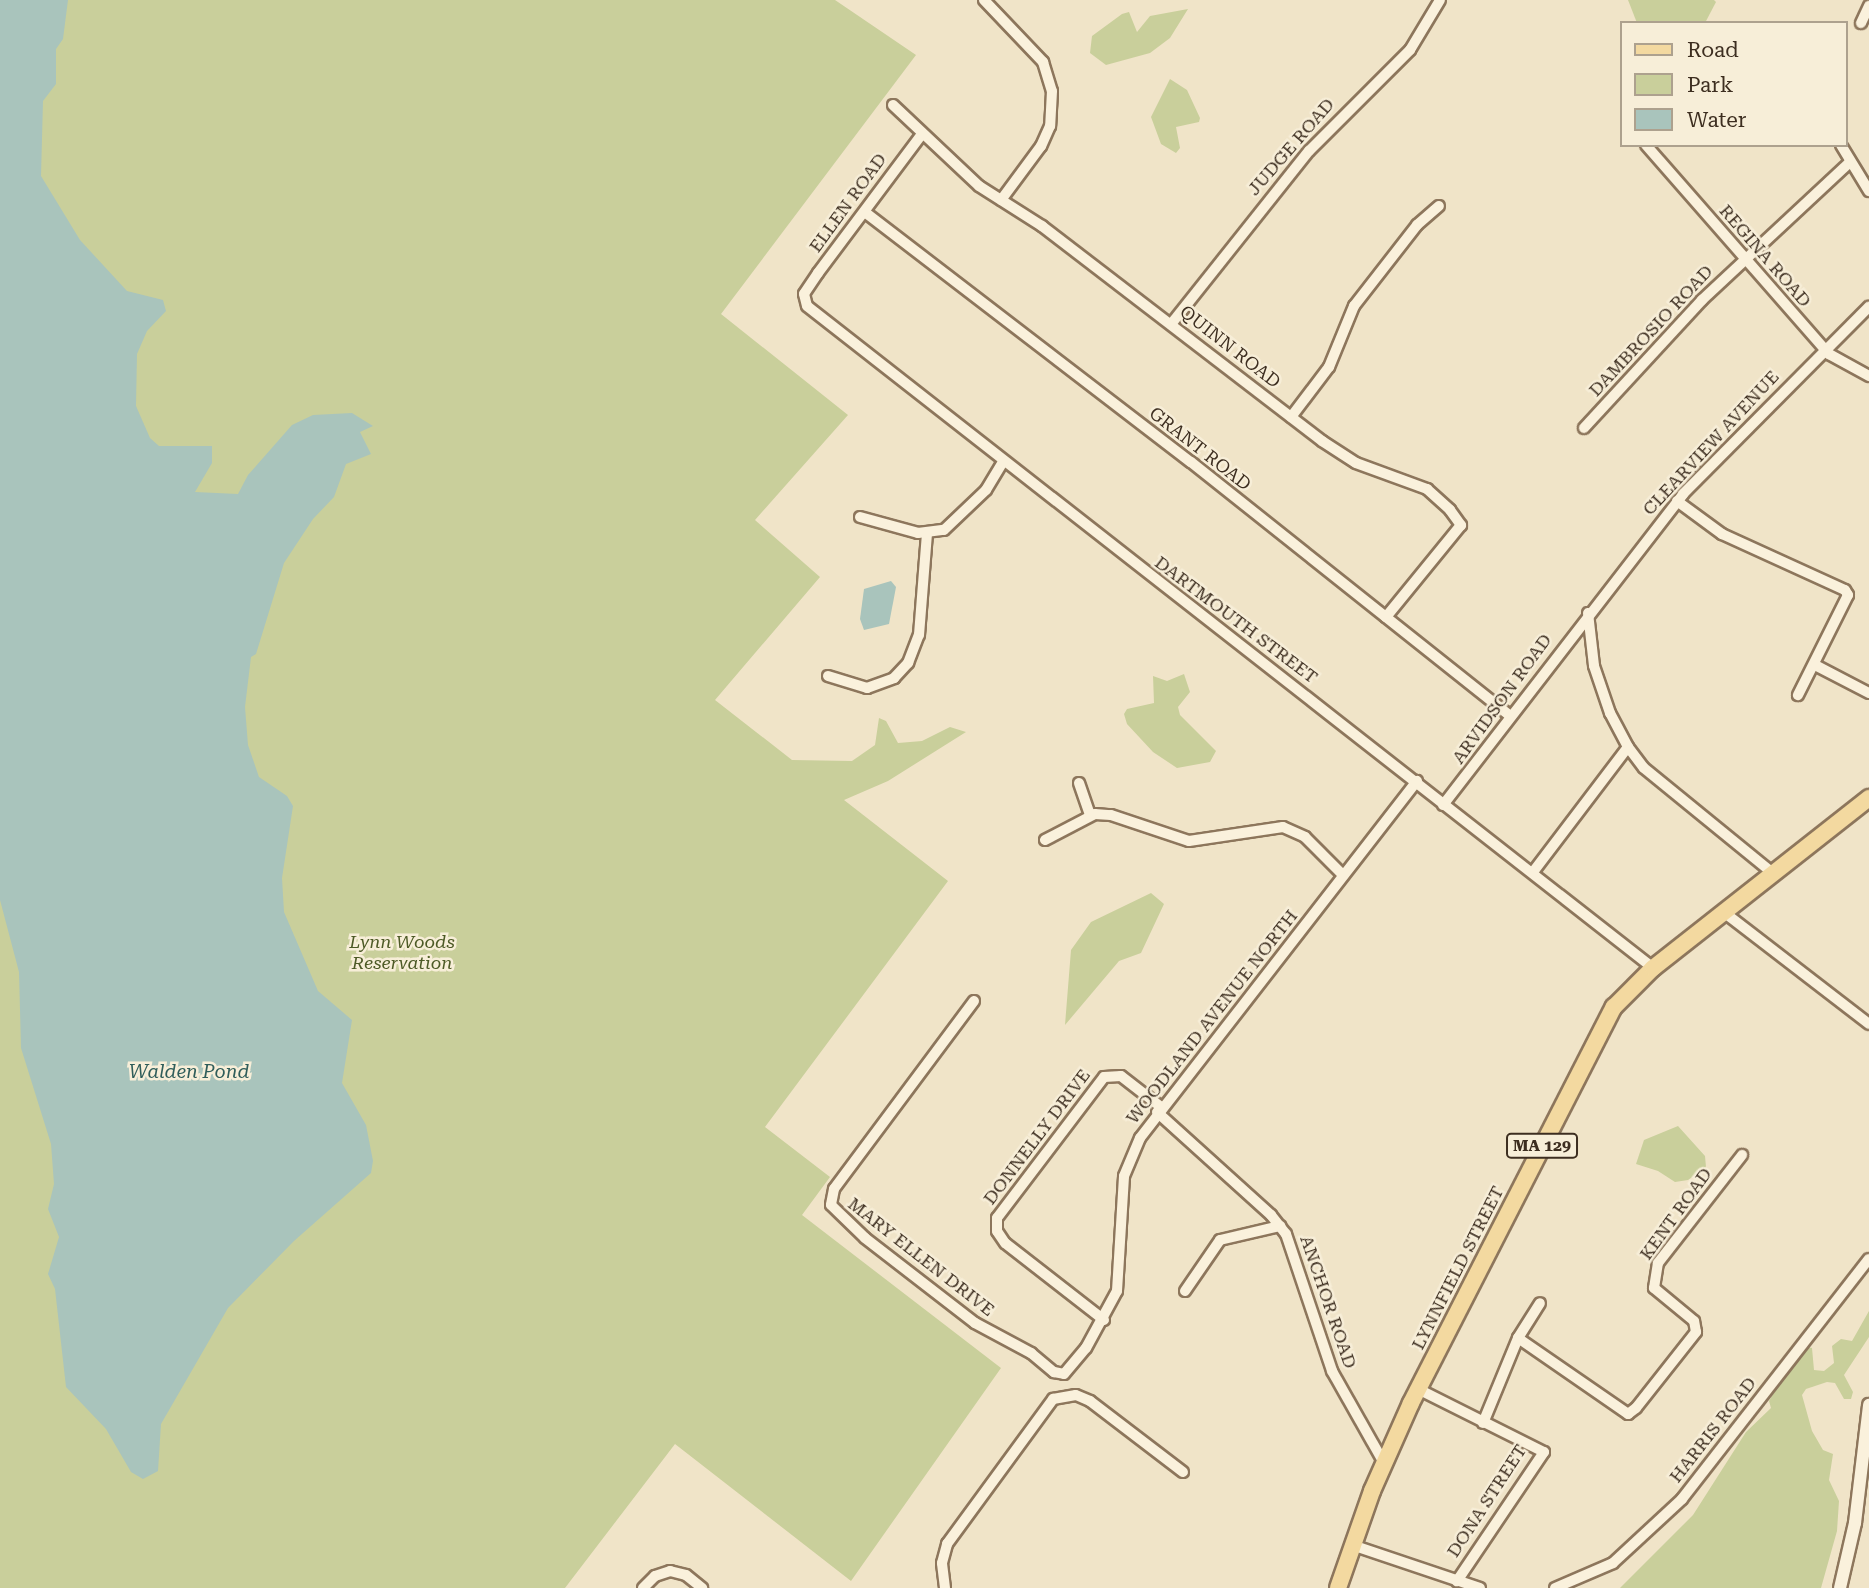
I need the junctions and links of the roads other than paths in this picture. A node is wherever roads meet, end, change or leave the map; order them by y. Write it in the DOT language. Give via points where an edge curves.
graph roads {
  1 [pos="984,0"];
  2 [pos="1440,0"];
  3 [pos="1869,6"];
  4 [pos="1861,23"];
  5 [pos="892,105"];
  6 [pos="922,134"];
  7 [pos="1648,147"];
  8 [pos="1842,147"];
  9 [pos="1850,162"];
  10 [pos="1869,191"];
  11 [pos="1000,200"];
  12 [pos="1439,206"];
  13 [pos="866,213"];
  14 [pos="1744,259"];
  15 [pos="804,294"];
  16 [pos="1869,307"];
  17 [pos="1172,323"];
  18 [pos="1826,350"];
  19 [pos="1869,376"];
  20 [pos="1291,417"];
  21 [pos="1584,428"];
  22 [pos="1003,462"];
  23 [pos="1677,501"];
  24 [pos="860,517"];
  25 [pos="927,534"];
  26 [pos="1588,613"];
  27 [pos="1386,617"];
  28 [pos="1815,665"];
  29 [pos="828,676"];
  30 [pos="1869,693"];
  31 [pos="1798,695"];
  32 [pos="1510,716"];
  33 [pos="1628,747"];
  34 [pos="1418,781"];
  35 [pos="1079,783"];
  36 [pos="1869,798"];
  37 [pos="1443,805"];
  38 [pos="1090,815"];
  39 [pos="1045,840"];
  40 [pos="1533,872"];
  41 [pos="1774,874"];
  42 [pos="1343,875"];
  43 [pos="1725,913"];
  44 [pos="1653,968"];
  45 [pos="974,1001"];
  46 [pos="1869,1024"];
  47 [pos="1159,1110"];
  48 [pos="1742,1154"];
  49 [pos="1280,1226"];
  50 [pos="1869,1259"];
  51 [pos="1185,1291"];
  52 [pos="1540,1303"];
  53 [pos="1104,1320"];
  54 [pos="1518,1338"];
  55 [pos="1064,1374"];
  56 [pos="1418,1390"];
  57 [pos="1869,1405"];
  58 [pos="1483,1423"];
  59 [pos="1384,1463"];
  60 [pos="1183,1472"];
  61 [pos="1352,1545"];
  62 [pos="1457,1581"];
  63 [pos="643,1588"];
  64 [pos="702,1588"];
  65 [pos="945,1588"];
  66 [pos="1338,1588"];
  67 [pos="1480,1588"];
  68 [pos="1555,1588"];
  69 [pos="1840,1588"];
  1 -- 11 [label="street" via="1043,62 1052,91 1050,126 1041,146"];
  2 -- 17 [label="street, JUDGE ROAD" via="1410,50 1309,151"];
  3 -- 4 [label="street"];
  5 -- 6 [label="street, QUINN ROAD"];
  6 -- 11 [label="street, QUINN ROAD"];
  6 -- 13 [label="street, ELLEN ROAD"];
  7 -- 14 [label="street, REGINA ROAD"];
  8 -- 9 [label="street"];
  9 -- 10 [label="street"];
  9 -- 14 [label="street, DAMBROSIO ROAD"];
  11 -- 17 [label="street, QUINN ROAD"];
  12 -- 20 [label="street" via="1418,225 1354,306 1329,367"];
  13 -- 15 [label="street, ELLEN ROAD"];
  13 -- 27 [label="street, GRANT ROAD"];
  14 -- 18 [label="street, REGINA ROAD"];
  14 -- 21 [label="street, DAMBROSIO ROAD"];
  15 -- 22 [label="street, DARTMOUTH STREET" via="807,306 836,331"];
  16 -- 18 [label="street, CLEARVIEW AVENUE"];
  17 -- 20 [label="street, QUINN ROAD"];
  18 -- 19 [label="street, REGINA ROAD"];
  18 -- 23 [label="street, CLEARVIEW AVENUE"];
  20 -- 27 [label="street, QUINN ROAD" via="1356,463 1427,489 1461,526"];
  22 -- 25 [label="street" via="958,521"];
  22 -- 34 [label="street, DARTMOUTH STREET"];
  23 -- 26 [label="street, CLEARVIEW AVENUE"];
  23 -- 28 [label="street" via="1722,534 1844,590 1848,596"];
  24 -- 25 [label="street"];
  25 -- 29 [label="street" via="919,635 908,663 894,678 867,688"];
  26 -- 32 [label="street, ARVIDSON ROAD"];
  26 -- 33 [label="street" via="1594,666"];
  27 -- 32 [label="street, GRANT ROAD"];
  28 -- 30 [label="street"];
  28 -- 31 [label="street"];
  32 -- 37 [label="street, ARVIDSON ROAD"];
  33 -- 40 [label="street"];
  33 -- 41 [label="street" via="1644,768"];
  34 -- 37 [label="street, DARTMOUTH STREET"];
  34 -- 42 [label="street, WOODLAND AVENUE NORTH"];
  35 -- 38 [label="street"];
  36 -- 41 [label="main road, LYNNFIELD STREET / MA 129"];
  37 -- 40 [label="street, DARTMOUTH STREET"];
  38 -- 39 [label="street"];
  38 -- 42 [label="street" via="1111,815 1189,841 1283,827 1305,836"];
  40 -- 44 [label="street, DARTMOUTH STREET"];
  41 -- 43 [label="main road, LYNNFIELD STREET / MA 129"];
  42 -- 47 [label="street, WOODLAND AVENUE NORTH"];
  43 -- 44 [label="main road, LYNNFIELD STREET / MA 129"];
  43 -- 46 [label="street"];
  44 -- 56 [label="main road, LYNNFIELD STREET / MA 129" via="1603,1024"];
  45 -- 55 [label="street, MARY ELLEN DRIVE" via="834,1189 831,1205 975,1323"];
  47 -- 49 [label="street, ANCHOR ROAD"];
  47 -- 53 [label="street, WOODLAND AVENUE NORTH" via="1124,1176 1122,1266"];
  47 -- 53 [label="street, DONNELLY DRIVE" via="1121,1076 1104,1077 997,1218 1002,1239"];
  48 -- 54 [label="street, KENT ROAD" via="1658,1263 1654,1288 1694,1321 1696,1332 1636,1408 1628,1414"];
  49 -- 51 [label="street" via="1220,1240"];
  49 -- 59 [label="street, ANCHOR ROAD" via="1291,1244 1332,1371"];
  50 -- 68 [label="street, HARRIS ROAD" via="1682,1499 1613,1563"];
  52 -- 54 [label="street"];
  53 -- 55 [label="street, WOODLAND AVENUE NORTH"];
  54 -- 58 [label="street"];
  56 -- 58 [label="street, DONA STREET"];
  56 -- 59 [label="main road, LYNNFIELD STREET / MA 129"];
  57 -- 69 [label="street" via="1855,1523"];
  58 -- 62 [label="street, DONA STREET" via="1544,1452"];
  59 -- 61 [label="main road, LYNNFIELD STREET / MA 129"];
  60 -- 65 [label="street" via="1096,1405 1070,1395 1044,1408 951,1537 942,1563"];
  61 -- 62 [label="street"];
  61 -- 66 [label="main road, LYNNFIELD STREET / MA 129"];
  62 -- 67 [label="street"];
  63 -- 64 [label="street" via="655,1576 670,1571 686,1575"];
}
